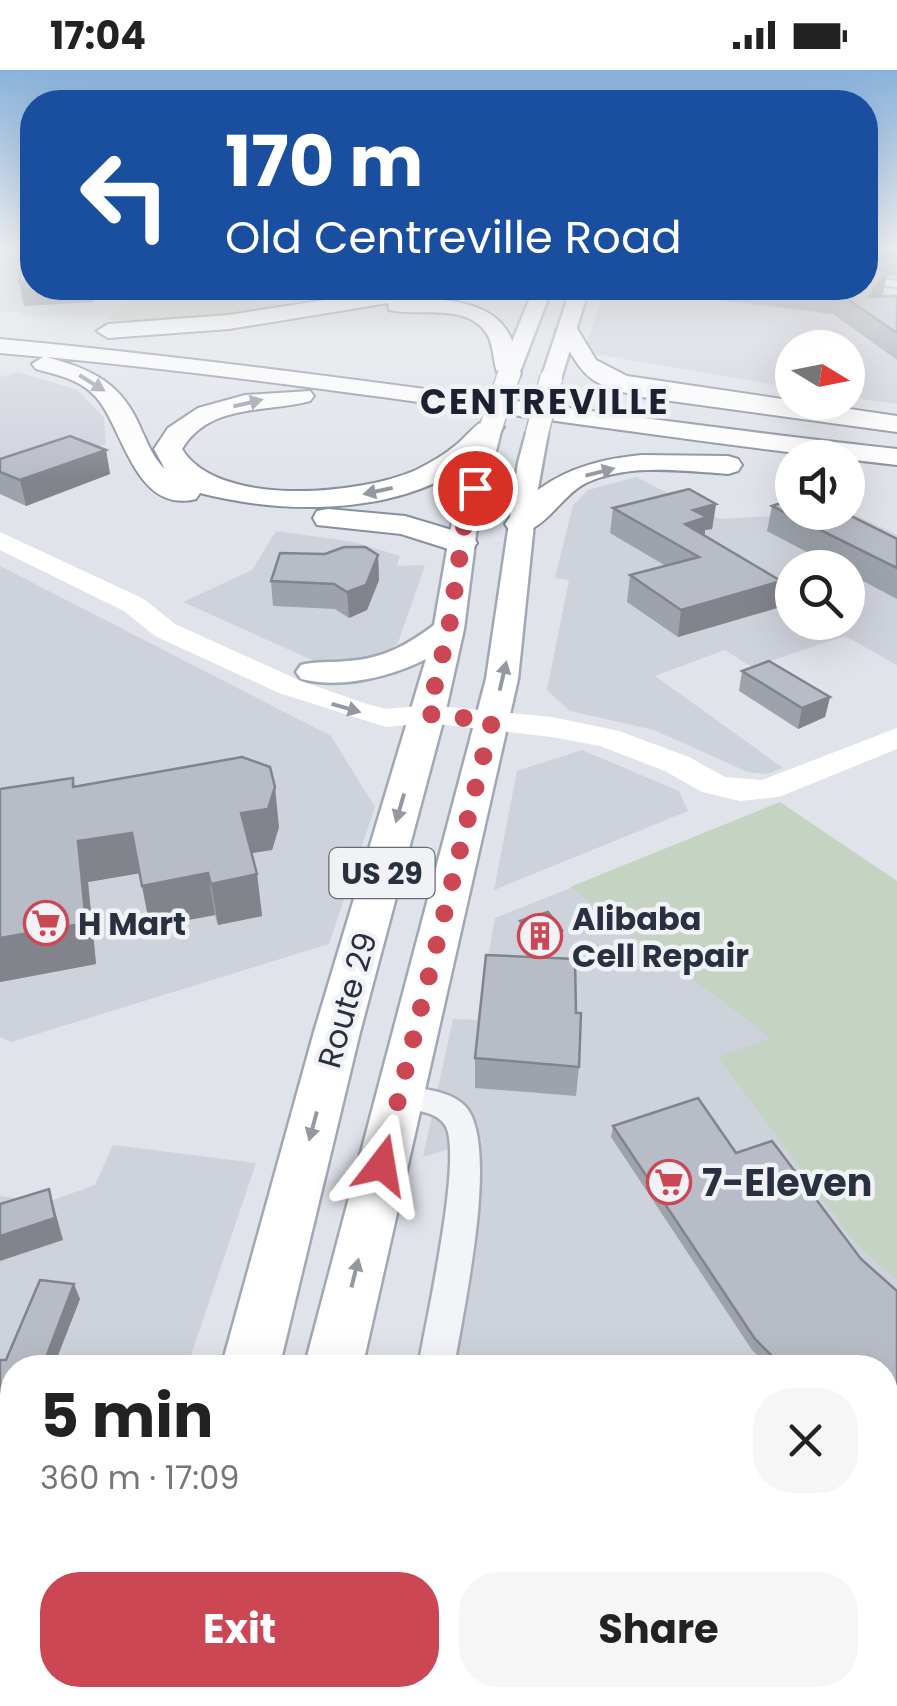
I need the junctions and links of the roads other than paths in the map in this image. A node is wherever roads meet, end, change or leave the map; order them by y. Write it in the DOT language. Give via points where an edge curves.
graph roads {
  1 [pos="207,324"];
  2 [pos="302,324"];
  3 [pos="490,324"];
  4 [pos="529,324"];
  5 [pos="569,324"];
  6 [pos="567,330"];
  7 [pos="0,332"];
  8 [pos="292,336"];
  9 [pos="0,346"];
  10 [pos="0,354"];
  11 [pos="325,360"];
  12 [pos="509,374"];
  13 [pos="428,391"];
  14 [pos="897,424"];
  15 [pos="491,427"];
  16 [pos="897,439"];
  17 [pos="897,457"];
  18 [pos="775,467"];
  19 [pos="865,470"];
  20 [pos="897,471"];
  21 [pos="522,512"];
  22 [pos="464,530"];
  23 [pos="0,540"];
  24 [pos="134,605"];
  25 [pos="449,628"];
  26 [pos="312,672"];
  27 [pos="428,714"];
  28 [pos="492,721"];
  29 [pos="897,738"];
  30 [pos="399,1097"];
  31 [pos="253,1355"];
  32 [pos="336,1355"];
  33 [pos="438,1355"];
  1 -- 7 [label="highway"];
  2 -- 8 [label="highway"];
  3 -- 12 [label="highway"];
  4 -- 12 [label="main road, Route 29 / US 29"];
  5 -- 6 [label="main road, US 29"];
  6 -- 14 [label="highway" via="587,365 642,389"];
  6 -- 21 [label="main road, US 29, bridge" via="536,433"];
  7 -- 13 [label="highway" via="188,351"];
  9 -- 13 [label="highway"];
  10 -- 22 [label="highway, one-way" via="98,384 121,413 139,461 178,490 219,506"];
  11 -- 13 [label="highway"];
  12 -- 15 [label="main road, Route 29 / US 29, bridge"];
  15 -- 13 [label="highway, one-way" via="418,480 335,498 262,497 218,488 175,467 168,449 177,433 201,418 254,401"];
  13 -- 16 [label="highway"];
  13 -- 17 [label="highway"];
  15 -- 22 [label="main road, Route 29 / US 29"];
  21 -- 18 [label="highway, one-way" via="602,469"];
  19 -- 20 [label="highway"];
  21 -- 22 [label="highway" via="507,510"];
  28 -- 21 [label="main road, US 29, one-way" via="509,648"];
  22 -- 25 [label="main road, Route 29 / US 29"];
  23 -- 24 [label="street"];
  24 -- 26 [label="street" via="193,619"];
  24 -- 27 [label="street, one-way" via="165,630 325,702 386,718"];
  25 -- 26 [label="main road" via="407,660 384,668"];
  25 -- 27 [label="main road, Route 29 / US 29"];
  26 -- 27 [label="street" via="396,696"];
  27 -- 28 [label="street"];
  27 -- 31 [label="main road, Route 29 / US 29, one-way"];
  28 -- 29 [label="street" via="608,738 740,791 768,790"];
  28 -- 30 [label="main road, US 29"];
  32 -- 30 [label="main road, US 29, one-way"];
  30 -- 33 [label="street" via="441,1103 457,1116 466,1138"];
}
